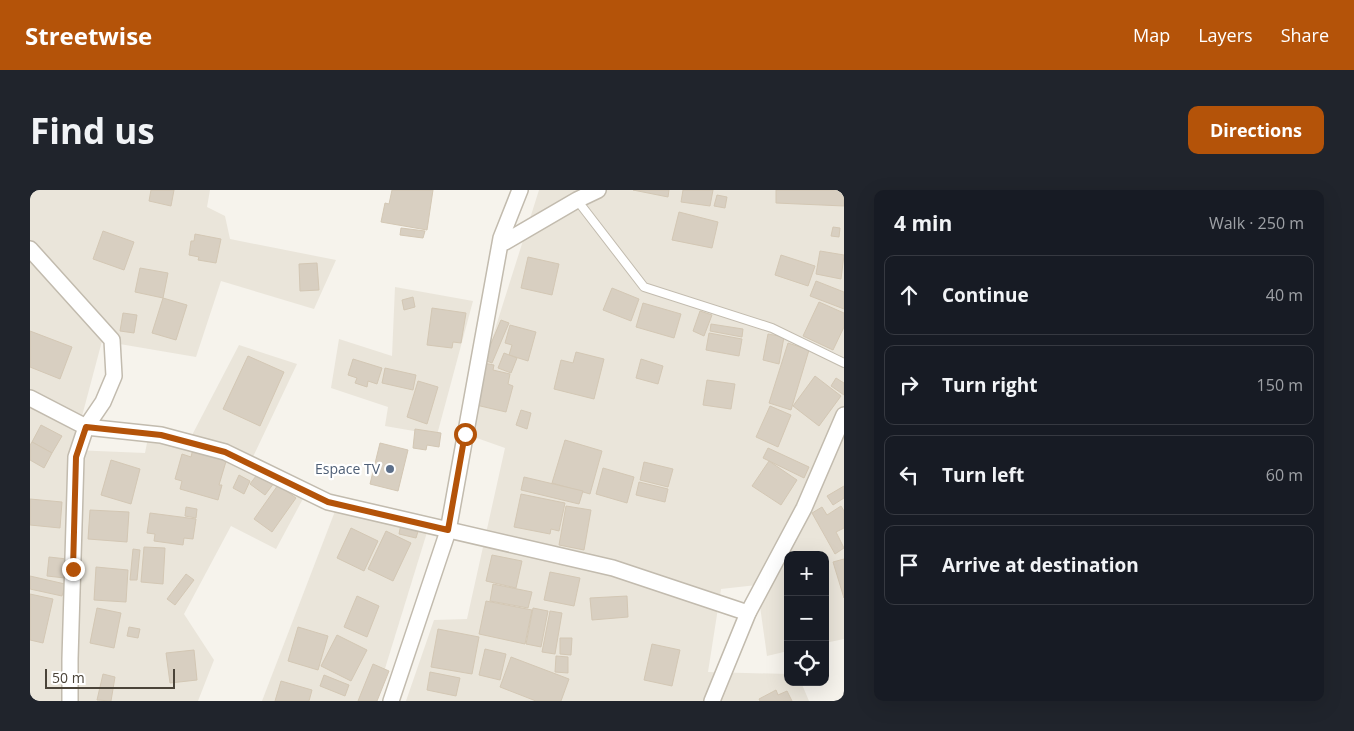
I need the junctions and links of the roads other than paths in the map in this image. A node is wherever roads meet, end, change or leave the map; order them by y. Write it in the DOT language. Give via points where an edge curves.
graph roads {
  1 [pos="520,190"];
  2 [pos="598,190"];
  3 [pos="577,200"];
  4 [pos="501,242"];
  5 [pos="30,249"];
  6 [pos="844,363"];
  7 [pos="30,398"];
  8 [pos="844,415"];
  9 [pos="86,427"];
  10 [pos="448,530"];
  11 [pos="748,612"];
  12 [pos="70,701"];
  13 [pos="391,701"];
  14 [pos="712,701"];
  1 -- 4 [label="street"];
  2 -- 3 [label="street"];
  3 -- 4 [label="street"];
  3 -- 6 [label="lane" via="644,287 772,328"];
  4 -- 10 [label="street"];
  5 -- 9 [label="street" via="112,340 114,376 103,402"];
  7 -- 9 [label="street"];
  8 -- 11 [label="street" via="804,508"];
  9 -- 10 [label="street" via="161,435 225,452 328,502"];
  9 -- 12 [label="street" via="76,457"];
  10 -- 11 [label="street" via="613,568"];
  10 -- 13 [label="street"];
  11 -- 14 [label="street"];
}
